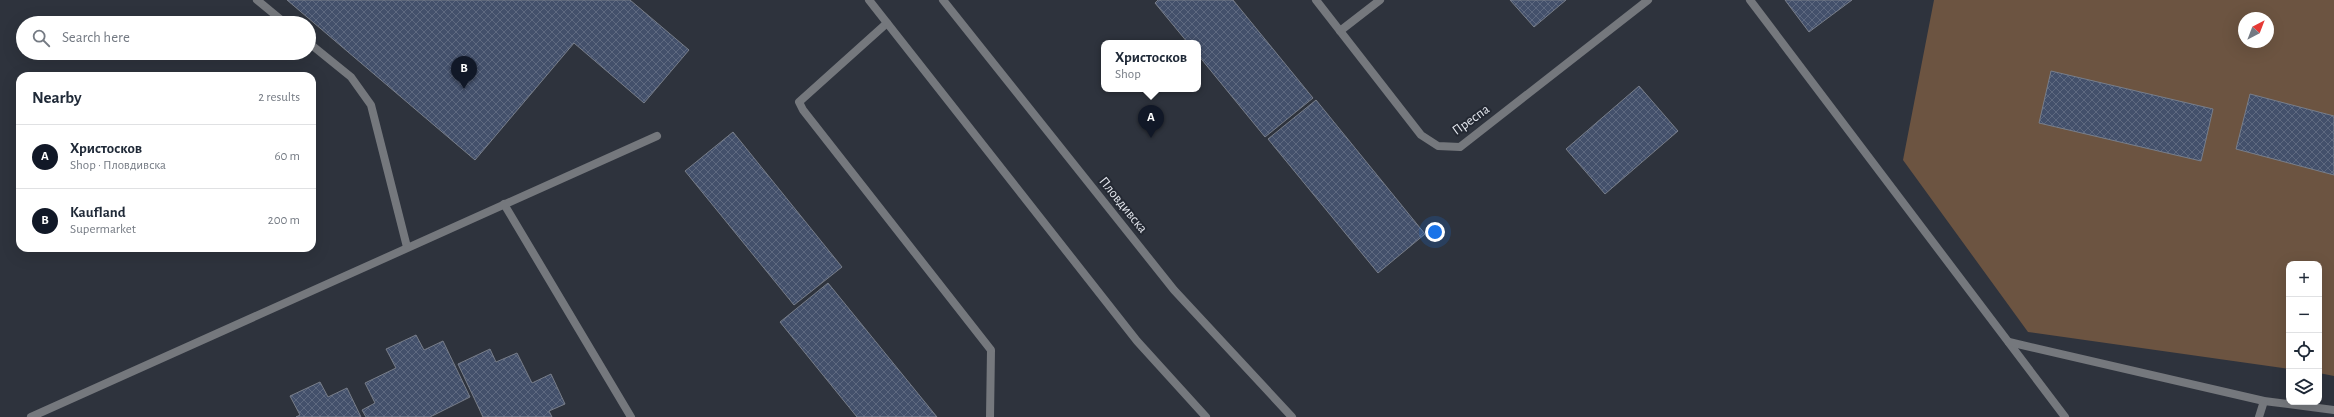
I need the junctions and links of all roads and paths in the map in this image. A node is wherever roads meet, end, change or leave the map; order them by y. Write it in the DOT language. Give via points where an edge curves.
graph roads {
  1 [pos="257,0"];
  2 [pos="869,0"];
  3 [pos="944,0"];
  4 [pos="1316,0"];
  5 [pos="1380,0"];
  6 [pos="1648,0"];
  7 [pos="1750,0"];
  8 [pos="276,16"];
  9 [pos="887,23"];
  10 [pos="1340,31"];
  11 [pos="316,49"];
  12 [pos="657,136"];
  13 [pos="504,204"];
  14 [pos="407,247"];
  15 [pos="2009,342"];
  16 [pos="2264,401"];
  17 [pos="2334,410"];
  18 [pos="30,417"];
  19 [pos="631,417"];
  20 [pos="990,417"];
  21 [pos="1206,417"];
  22 [pos="1292,417"];
  23 [pos="2065,417"];
  24 [pos="2259,417"];
  1 -- 8 [label="street"];
  2 -- 9 [label="street"];
  3 -- 22 [label="street, Пловдивска" via="1174,290"];
  4 -- 10 [label="street, Преспа"];
  5 -- 10 [label="street"];
  6 -- 10 [label="street, Преспа" via="1460,147 1438,146 1421,136"];
  7 -- 15 [label="street"];
  9 -- 20 [label="street" via="799,102 991,350"];
  9 -- 21 [label="street" via="1137,341"];
  11 -- 14 [label="street" via="351,77 371,105"];
  12 -- 13 [label="street"];
  13 -- 14 [label="street"];
  13 -- 19 [label="street"];
  14 -- 18 [label="street"];
  15 -- 16 [label="street"];
  15 -- 23 [label="street"];
  16 -- 17 [label="street"];
  16 -- 24 [label="street"];
}
